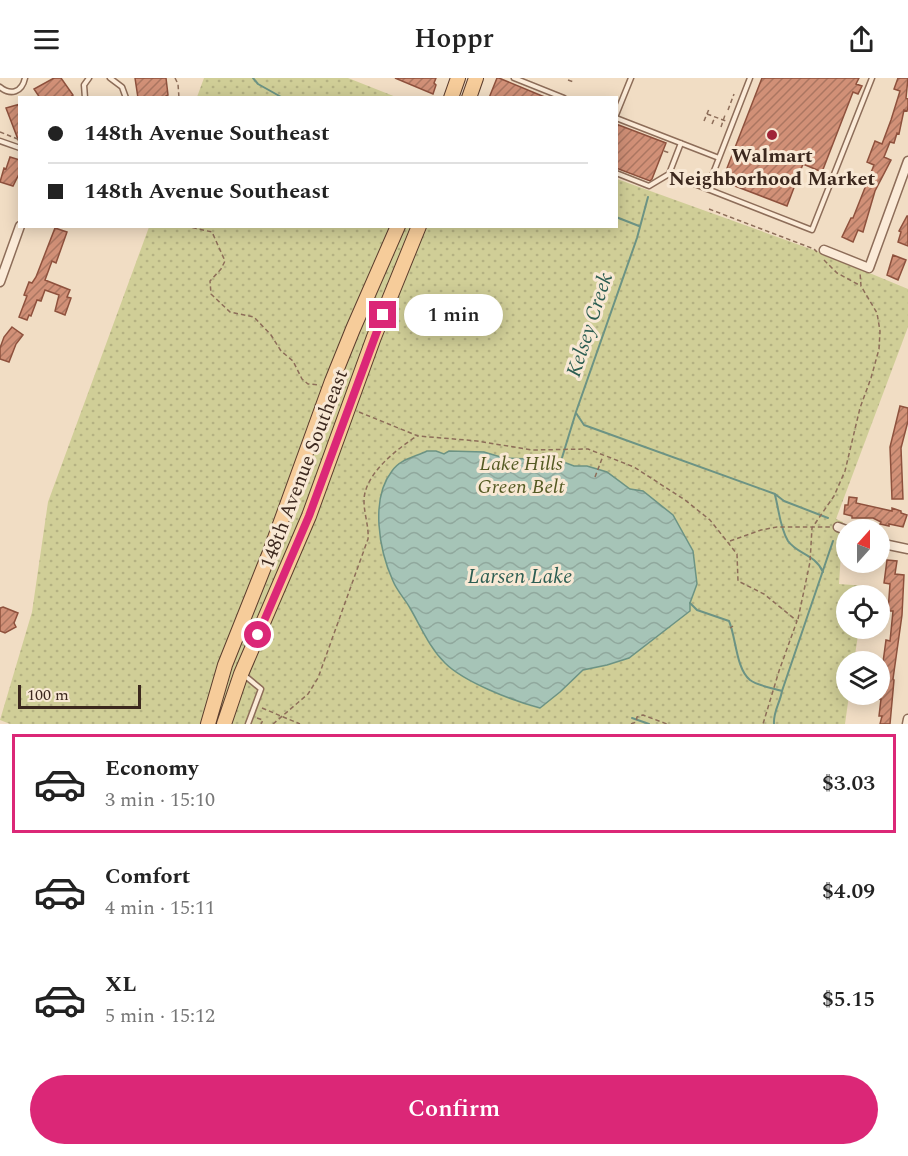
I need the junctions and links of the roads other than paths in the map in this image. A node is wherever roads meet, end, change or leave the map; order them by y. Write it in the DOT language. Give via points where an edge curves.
graph roads {
  1 [pos="25,78"];
  2 [pos="110,78"];
  3 [pos="458,78"];
  4 [pos="476,78"];
  5 [pos="514,78"];
  6 [pos="631,78"];
  7 [pos="750,78"];
  8 [pos="872,78"];
  9 [pos="86,79"];
  10 [pos="0,87"];
  11 [pos="84,96"];
  12 [pos="125,96"];
  13 [pos="452,96"];
  14 [pos="470,96"];
  15 [pos="559,96"];
  16 [pos="618,111"];
  17 [pos="618,117"];
  18 [pos="0,141"];
  19 [pos="681,143"];
  20 [pos="18,147"];
  21 [pos="719,158"];
  22 [pos="908,161"];
  23 [pos="618,174"];
  24 [pos="669,174"];
  25 [pos="707,189"];
  26 [pos="19,228"];
  27 [pos="397,228"];
  28 [pos="418,228"];
  29 [pos="824,250"];
  30 [pos="386,256"];
  31 [pos="401,272"];
  32 [pos="0,282"];
  33 [pos="890,545"];
  34 [pos="908,549"];
  35 [pos="270,552"];
  36 [pos="284,577"];
  37 [pos="241,674"];
  38 [pos="908,720"];
  39 [pos="208,724"];
  40 [pos="224,724"];
  41 [pos="248,724"];
  42 [pos="908,724"];
  1 -- 10 [label="lane" via="22,87 14,92"];
  2 -- 12 [label="lane" via="122,87"];
  3 -- 13 [label="main road"];
  4 -- 14 [label="main road"];
  5 -- 15 [label="lane"];
  6 -- 16 [label="lane"];
  7 -- 21 [label="lane"];
  8 -- 25 [label="lane" via="812,230"];
  9 -- 11 [label="lane"];
  17 -- 19 [label="lane"];
  18 -- 20 [label="lane"];
  19 -- 21 [label="lane"];
  19 -- 24 [label="lane"];
  21 -- 25 [label="lane"];
  22 -- 29 [label="street" via="869,268"];
  23 -- 24 [label="lane" via="649,186"];
  24 -- 25 [label="lane"];
  26 -- 32 [label="street"];
  27 -- 30 [label="main road, 148th Avenue Southeast"];
  28 -- 31 [label="main road, 148th Avenue Southeast"];
  30 -- 31 [label="main road" via="387,273"];
  30 -- 35 [label="main road, 148th Avenue Southeast" via="332,381"];
  31 -- 36 [label="main road, 148th Avenue Southeast"];
  33 -- 34 [label="street"];
  35 -- 36 [label="main road" via="280,552 287,559"];
  35 -- 39 [label="main road, 148th Avenue Southeast" via="225,665"];
  36 -- 37 [label="main road, 148th Avenue Southeast"];
  37 -- 40 [label="main road, 148th Avenue Southeast"];
  37 -- 41 [label="lane" via="261,689"];
  38 -- 42 [label="street"];
}
